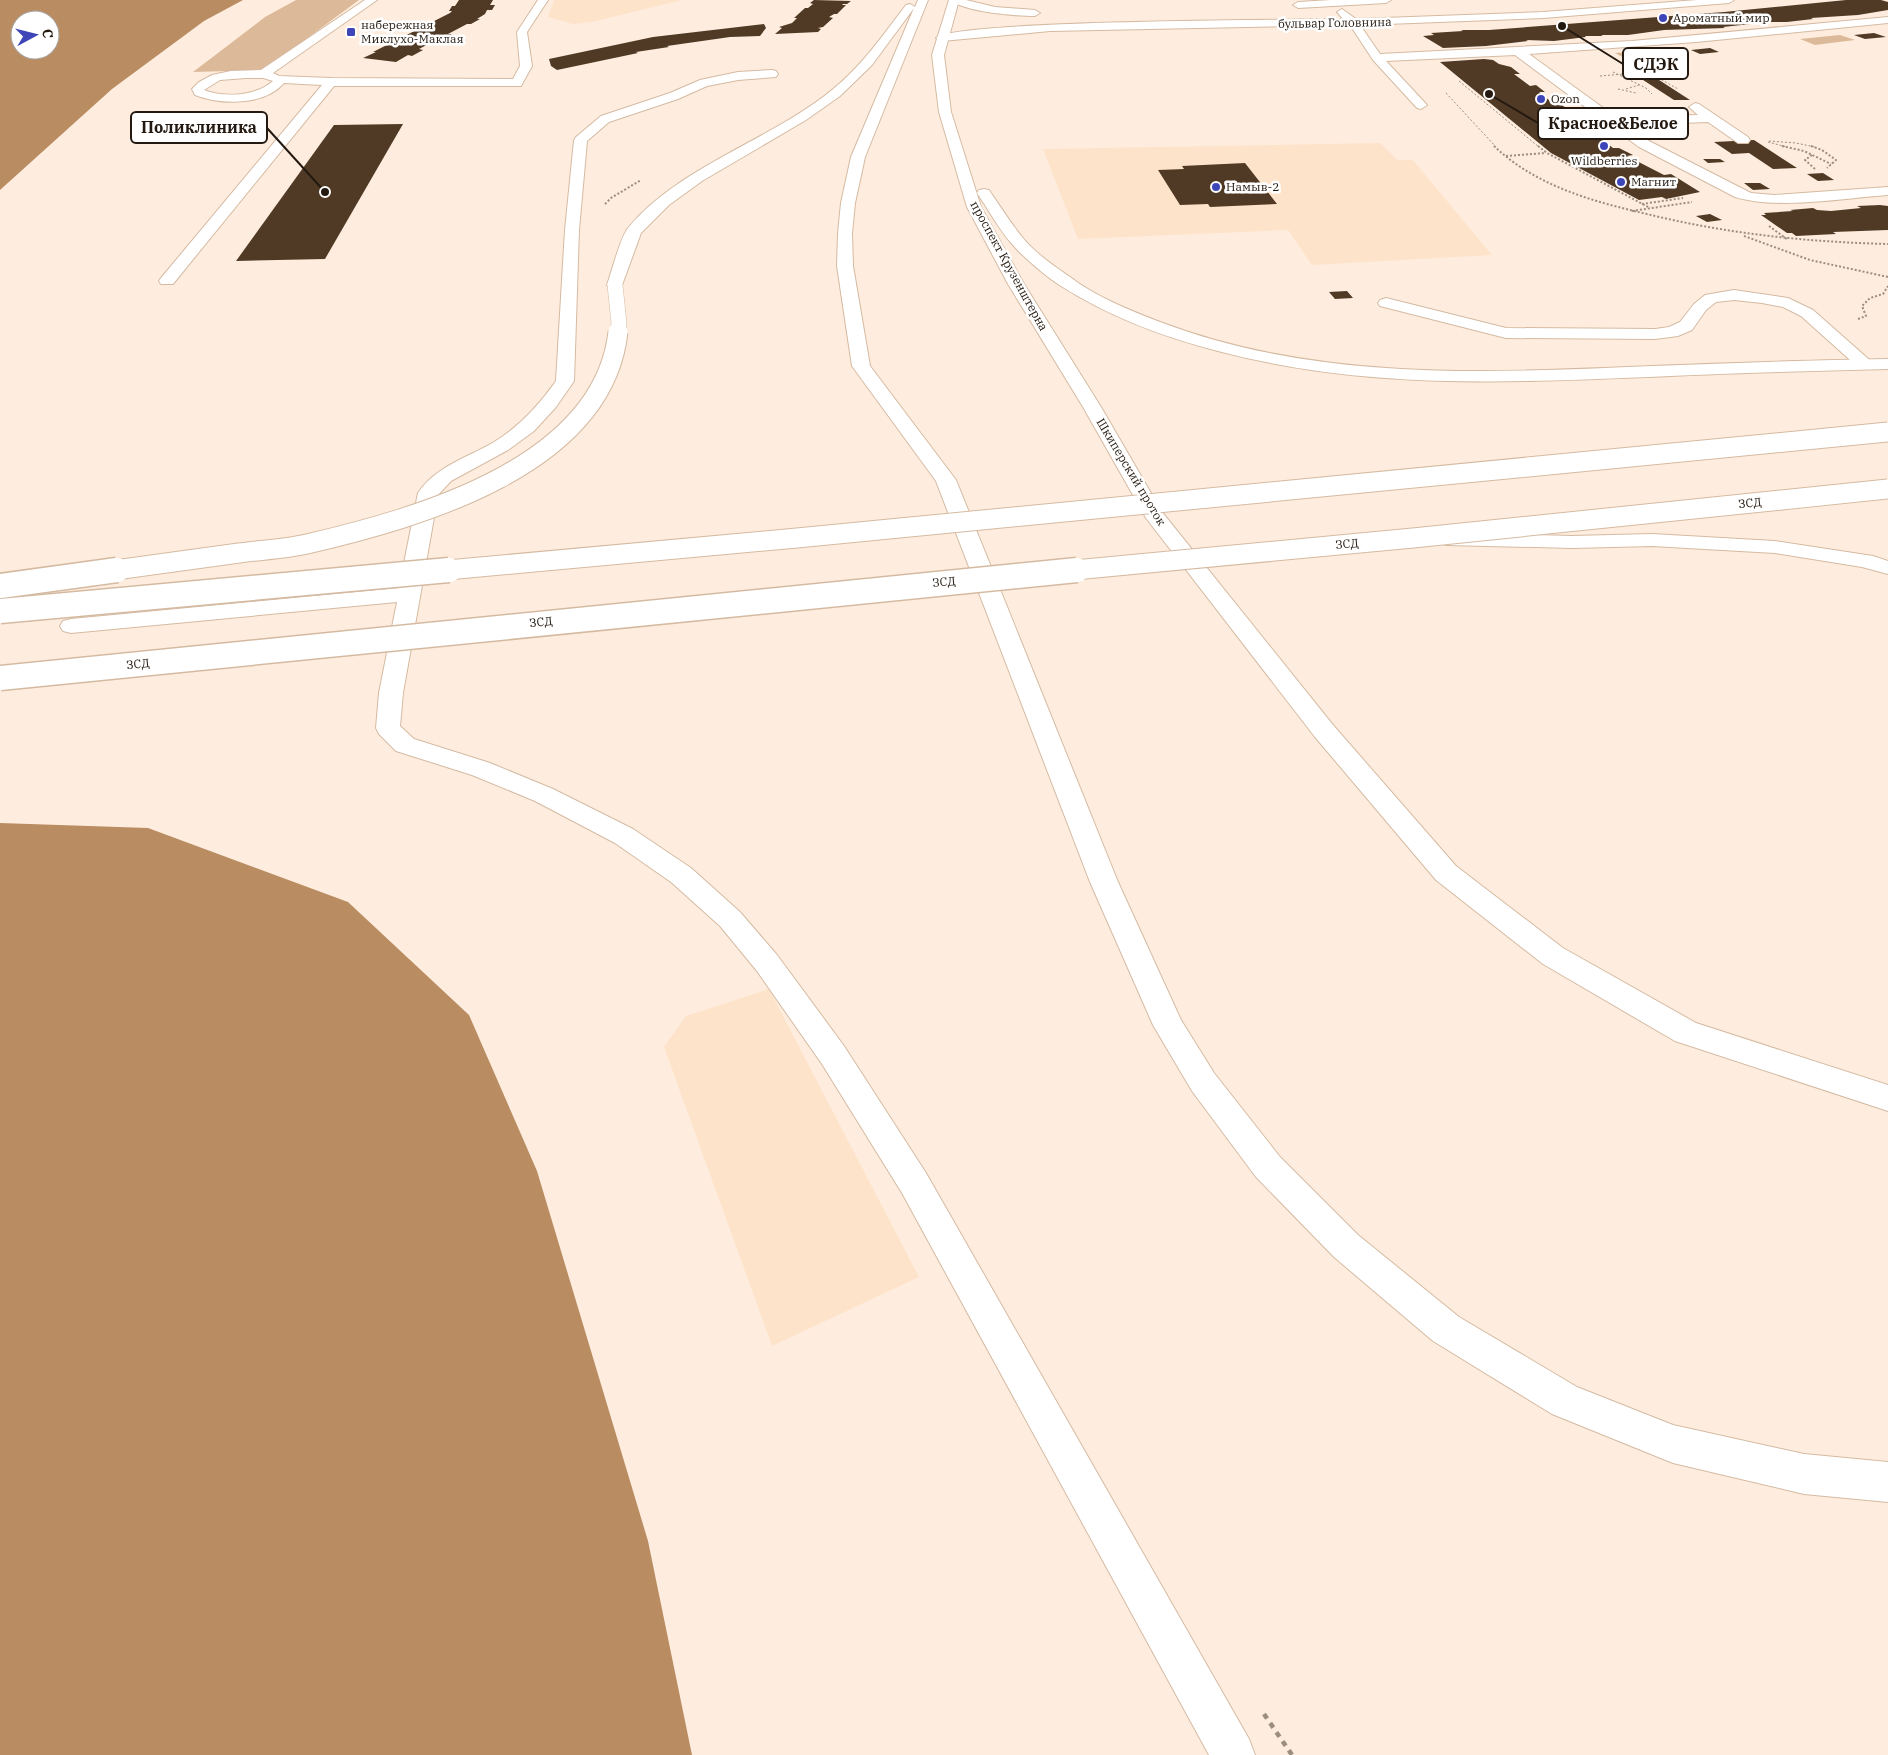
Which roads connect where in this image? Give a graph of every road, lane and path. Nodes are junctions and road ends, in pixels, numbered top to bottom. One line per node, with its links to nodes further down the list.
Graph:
1 (372, 0): 24 (main road)
2 (543, 0): 19 (main road)
3 (916, 0): 66 (main road, bridge)
4 (923, 0): 72 (main road)
5 (955, 0): 11 (main road); 15 (main road, проспект Крузенштерна)
6 (1386, 0): 9 (main road, бульвар Головнина)
7 (1729, 0): 13 (main road, бульвар Головнина)
8 (1316, 2): 9 (main road, бульвар Головнина); 10 (main road, бульвар Головнина); 14 (main road)
9 (1332, 2): 13 (main road)
10 (1291, 5)
11 (1047, 12)
12 (1888, 20): 16 (main road)
13 (1353, 22): 14 (main road, бульвар Головнина); 18 (main road)
14 (1336, 23): 15 (main road, бульвар Головнина)
15 (942, 38): 34 (main road, проспект Крузенштерна)
16 (1518, 52): 17 (main road); 36 (main road)
17 (1412, 57): 18 (main road); 40 (path)
18 (1377, 58): 33 (main road)
19 (526, 66): 20 (main road); 28 (main road)
20 (509, 67)
21 (1627, 67): 23 (path)
22 (1617, 68): 29 (path)
23 (1620, 68)
24 (264, 74): 27 (main road); 27 (main road)
25 (772, 74): 67 (main road)
26 (1456, 78): 39 (path)
27 (278, 79): 28 (main road)
28 (331, 82): 55 (main road)
29 (1639, 84): 30 (path); 31 (path)
30 (1638, 96)
31 (1655, 97)
32 (1684, 100): 35 (main road)
33 (1421, 105)
34 (945, 112): 59 (main road); 61 (main road, проспект Крузенштерна)
35 (1709, 118): 36 (main road); 37 (main road)
36 (1614, 122): 44 (main road)
37 (1743, 140)
38 (1766, 141): 41 (path)
39 (1547, 153): 40 (path); 46 (path)
40 (1506, 156): 49 (path)
41 (1837, 166)
42 (645, 177): 48 (path)
43 (1888, 191): 44 (main road)
44 (1740, 194): 47 (path)
45 (1682, 198): 46 (path)
46 (1641, 204): 47 (path)
47 (1650, 208): 49 (path)
48 (600, 210)
49 (1630, 211): 50 (path)
50 (1736, 233): 52 (path); 54 (path)
51 (1779, 233): 52 (path)
52 (1789, 240): 53 (path)
53 (1888, 244)
54 (1888, 277)
55 (167, 281)
56 (1888, 286): 58 (path)
57 (1386, 303): 58 (main road)
58 (1820, 323): 59 (main road)
59 (1865, 364): 60 (main road)
60 (1888, 364)
61 (1092, 407): 71 (main road, Шкиперский проток)
62 (1888, 432): 68 (main road, bridge)
63 (1888, 489): 64 (main road, ЗСД, bridge)
64 (1413, 538): 65 (main road); 70 (main road, ЗСД, bridge)
65 (1888, 568)
66 (0, 586)
67 (410, 594): 69 (main road); 73 (main road)
68 (0, 611)
69 (71, 626)
70 (0, 678)
71 (1888, 1098)
72 (1888, 1482)
73 (1233, 1755)

